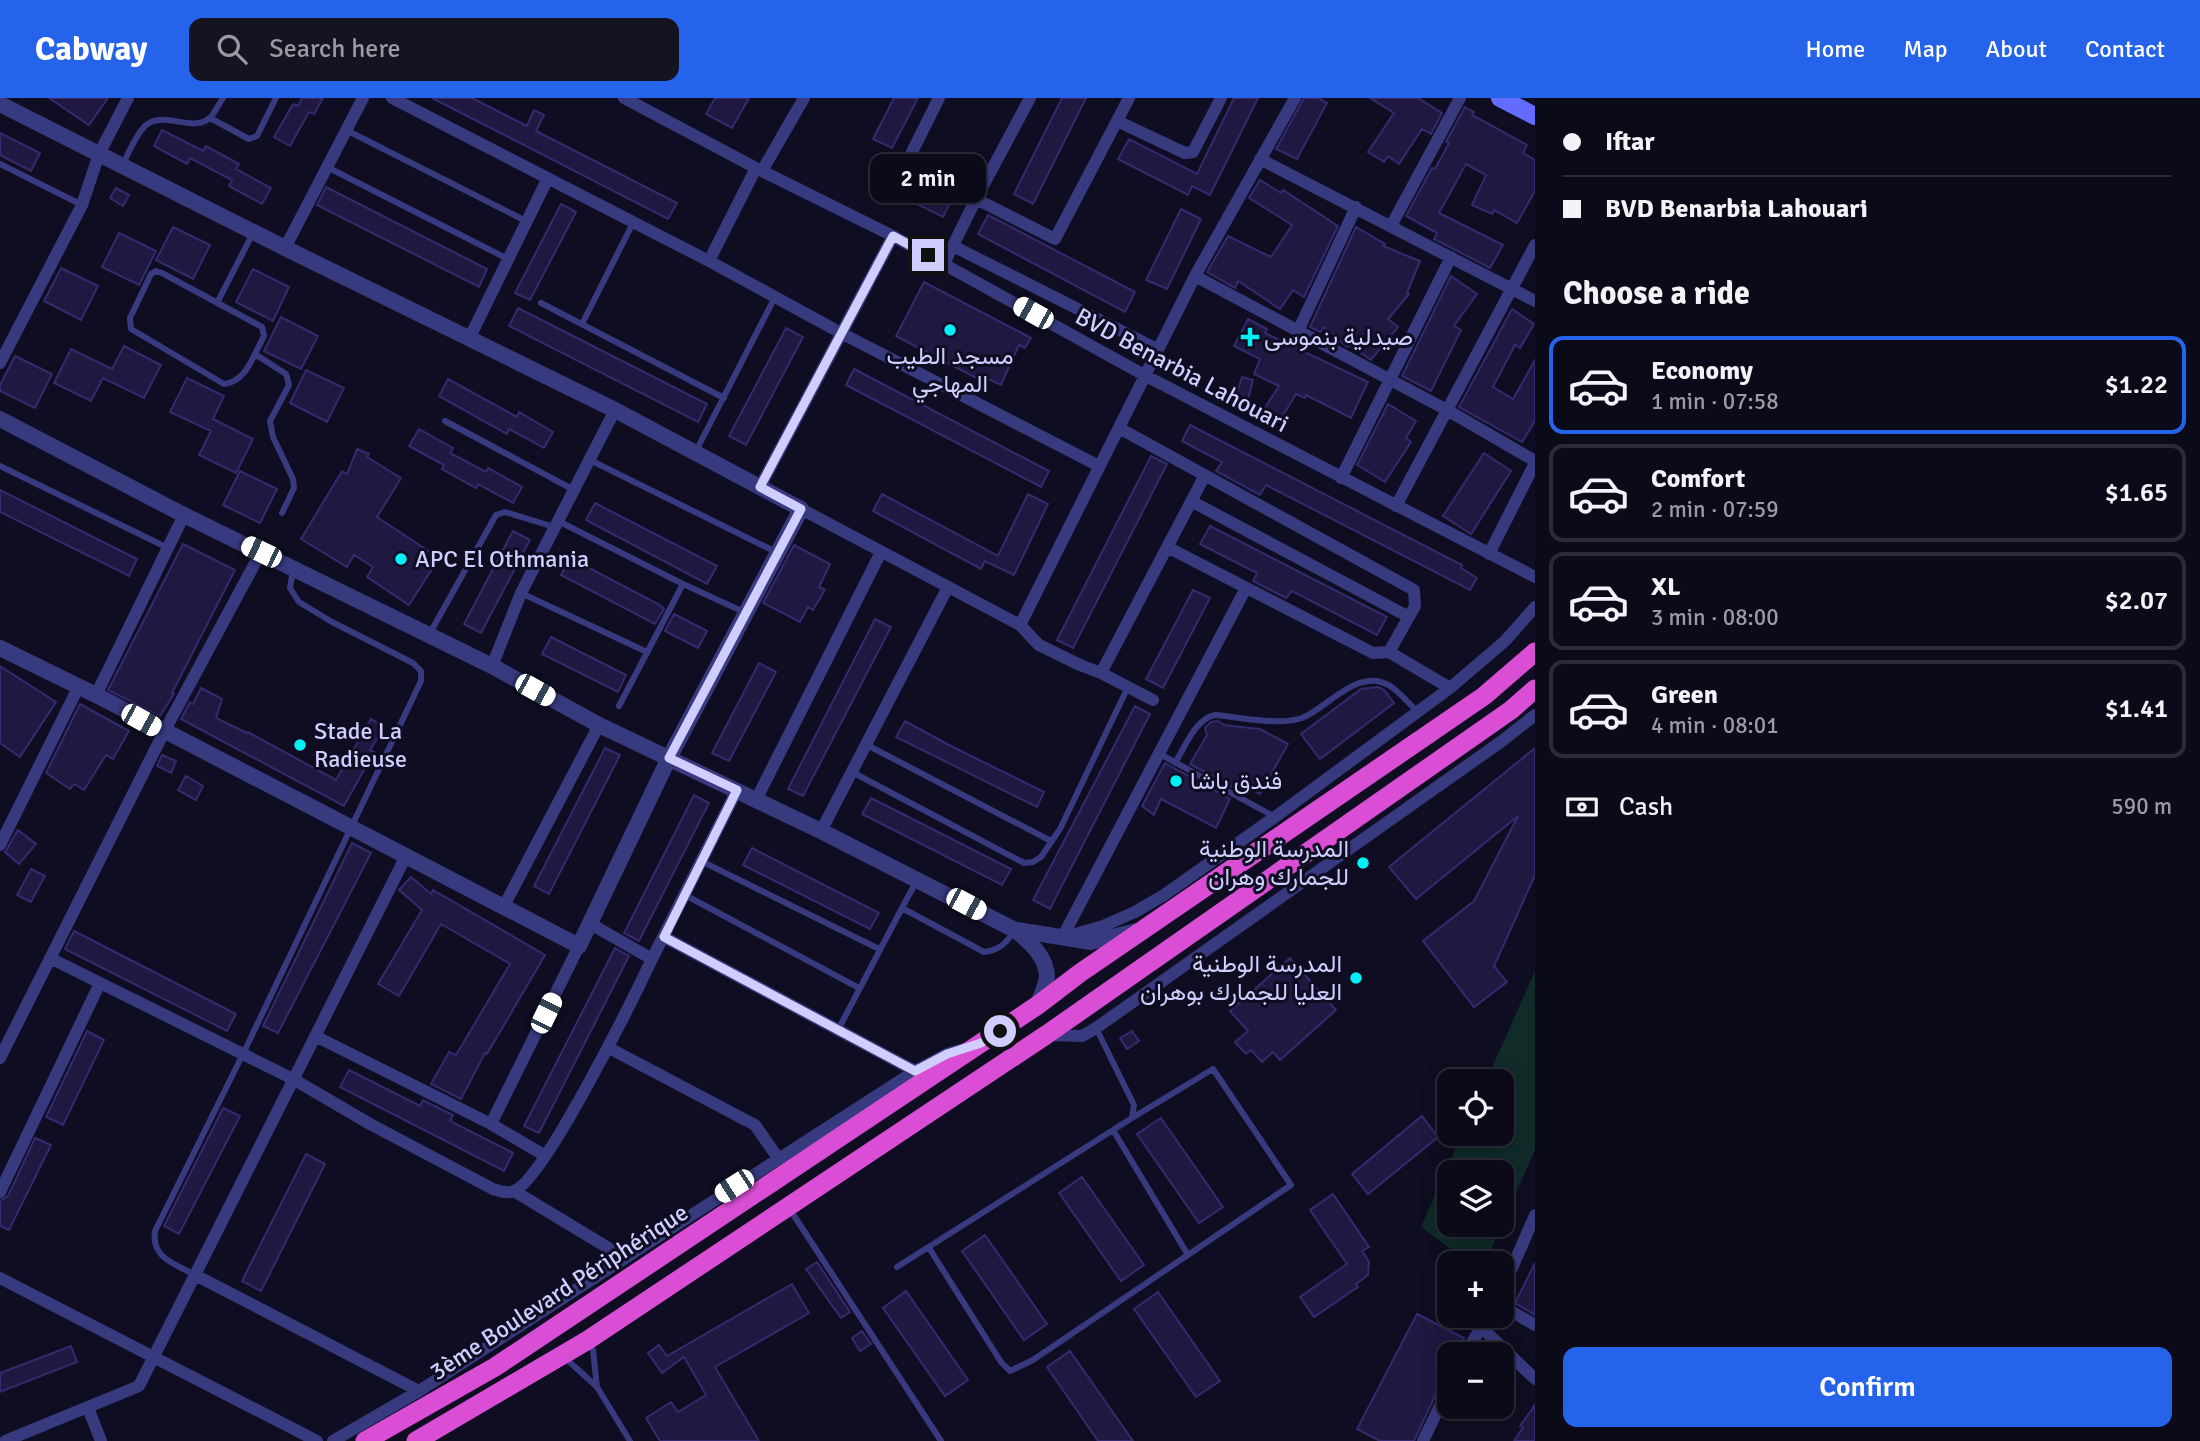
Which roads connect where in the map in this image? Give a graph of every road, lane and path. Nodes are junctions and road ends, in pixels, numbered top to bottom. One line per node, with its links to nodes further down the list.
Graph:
1 (128, 98): 20 (street)
2 (223, 98): 17 (lane)
3 (276, 98): 17 (lane)
4 (363, 98): 19 (street)
5 (392, 98): 26 (street)
6 (624, 98): 25 (street, BVD Benarbia Lahouari)
7 (804, 98): 25 (street)
8 (939, 98): 27 (street)
9 (1030, 98): 27 (street)
10 (1129, 98): 18 (street)
11 (1221, 98): 18 (street)
12 (1295, 98): 21 (street)
13 (1460, 98): 32 (street)
14 (1500, 98): 16 (main road)
15 (0, 104): 20 (street)
16 (1535, 116)
17 (210, 118): 23 (lane)
18 (1117, 121): 27 (street)
19 (346, 130): 24 (street); 30 (lane)
20 (99, 154): 23 (street); 28 (street)
21 (1260, 159): 29 (street); 42 (street)
22 (0, 164): 28 (lane)
23 (122, 166): 33 (street)
24 (327, 167): 37 (street); 39 (lane)
25 (759, 169): 34 (street, BVD Benarbia Lahouari); 40 (street)
26 (548, 178): 30 (street); 31 (street)
27 (976, 199): 36 (street)
28 (82, 205): 52 (street)
29 (1356, 207): 32 (street); 49 (street)
30 (526, 221): 39 (street)
31 (634, 222): 40 (street); 48 (lane)
32 (1391, 226): 38 (street)
33 (253, 232): 37 (street); 46 (lane)
34 (893, 236): 41 (street, BVD Benarbia Lahouari); 50 (street)
35 (1535, 245): 43 (street)
36 (953, 246): 41 (street); 53 (street)
37 (285, 248): 51 (street)
38 (1451, 257): 43 (street); 57 (street)
39 (508, 259): 51 (street)
40 (709, 261): 44 (street)
41 (944, 264): 56 (street, BVD Benarbia Lahouari)
42 (1195, 276): 49 (street); 53 (street)
43 (1512, 289): 45 (street); 60 (street)
44 (775, 297): 50 (street); 58 (lane)
45 (1535, 301)
46 (217, 303): 54 (lane); 54 (lane)
47 (541, 303): 48 (lane)
48 (582, 324): 58 (lane)
49 (1298, 331): 57 (street)
50 (841, 333): 68 (street); 71 (street)
51 (469, 339): 59 (street)
52 (4, 347): 55 (street)
53 (1157, 349): 56 (street)
54 (255, 354): 76 (lane)
55 (0, 363)
56 (1144, 375): 63 (street); 70 (street, BVD Benarbia Lahouari)
57 (1390, 380): 60 (street); 70 (street)
58 (724, 398): 64 (lane)
59 (615, 410): 64 (street); 65 (street)
60 (1447, 410): 66 (street); 74 (street)
61 (0, 419): 77 (street)
62 (445, 421): 72 (lane)
63 (1119, 428): 68 (street); 69 (street)
64 (696, 453): 71 (street)
65 (590, 460): 72 (street); 83 (lane)
66 (1535, 462): 84 (street)
67 (0, 466): 80 (lane)
68 (1099, 466): 94 (street)
69 (1204, 477): 73 (street); 93 (street)
70 (1341, 478): 74 (street, BVD Benarbia Lahouari)
71 (760, 487): 75 (street)
72 (574, 490): 78 (street)
73 (1191, 501): 79 (street); 93 (street)
74 (1396, 506): 84 (street, BVD Benarbia Lahouari)
75 (801, 509): 82 (street); 83 (street)
76 (282, 513)
77 (184, 515): 80 (street); 81 (street)
78 (556, 524): 87 (lane); 90 (street); 95 (lane)
79 (1167, 547): 89 (street); 101 (street)
80 (168, 548): 106 (street)
81 (261, 552): 85 (street); 112 (street)
82 (881, 552): 88 (street); 119 (street)
83 (778, 553): 92 (street)
84 (1489, 554): 86 (street, BVD Benarbia Lahouari)
85 (294, 568): 95 (street); 121 (lane)
86 (1535, 577)
87 (683, 584): 92 (lane); 97 (lane)
88 (948, 587): 94 (street); 113 (street)
89 (1246, 588): 98 (street); 114 (street)
90 (521, 593): 97 (lane); 100 (street)
91 (1535, 607): 104 (street)
92 (746, 613): 115 (street)
93 (1409, 617): 98 (street)
94 (1020, 625): 101 (street)
95 (429, 635): 100 (street)
96 (0, 648): 103 (street)
97 (647, 652): 108 (lane)
98 (1389, 652): 104 (street)
99 (1535, 652): 132 (highway, 3ème Boulevard Périphérique)
100 (492, 666): 111 (street)
101 (1101, 673): 102 (street)
102 (1128, 687): 107 (street); 123 (lane)
103 (78, 688): 106 (street); 124 (street)
104 (1450, 688): 109 (street)
105 (1535, 689): 145 (highway, 3ème Boulevard Périphérique)
106 (96, 695): 112 (street)
107 (1153, 700)
108 (619, 706)
109 (1418, 712): 116 (lane); 120 (street)
110 (1535, 715): 143 (street)
111 (599, 724): 115 (street); 129 (street)
112 (164, 732): 121 (street); 138 (street)
113 (867, 745): 117 (street); 123 (lane)
114 (1160, 754): 116 (lane); 135 (street)
115 (669, 758): 118 (street); 131 (street)
116 (1175, 762): 120 (lane)
117 (852, 772): 122 (street); 123 (lane)
118 (737, 790): 119 (street); 126 (street)
119 (757, 800): 122 (street)
120 (1275, 817): 135 (street)
121 (352, 828): 125 (street); 149 (lane)
122 (821, 831): 127 (street)
123 (1051, 841)
124 (0, 845)
125 (406, 856): 129 (street); 146 (street)
126 (701, 862): 128 (street); 137 (lane)
127 (918, 878): 130 (lane); 133 (street)
128 (685, 895): 134 (street); 141 (lane)
129 (504, 906): 136 (street)
130 (902, 908): 133 (lane); 137 (lane)
131 (589, 923): 136 (street); 139 (street)
132 (1146, 929): 135 (street); 142 (highway, 3ème Boulevard Périphérique)
133 (1015, 930): 135 (street); 142 (street)
134 (664, 937): 139 (street); 144 (street)
135 (1062, 938)
136 (579, 946): 154 (street)
137 (879, 949): 141 (lane)
138 (50, 958): 140 (street); 150 (street)
139 (652, 959): 148 (street)
140 (100, 983): 149 (street); 159 (street)
141 (859, 988): 144 (lane)
142 (1038, 1005): 147 (highway, 3ème Boulevard Périphérique)
143 (1096, 1028): 145 (street); 153 (lane)
144 (838, 1030): 151 (street)
145 (1046, 1035): 160 (highway, 3ème Boulevard Périphérique)
146 (315, 1036): 152 (street); 154 (street)
147 (981, 1043): 151 (street); 184 (highway, 3ème Boulevard Périphérique)
148 (609, 1048): 156 (street); 157 (street)
149 (243, 1054): 152 (street); 167 (lane)
150 (0, 1058)
151 (915, 1071): 157 (street)
152 (293, 1079): 158 (street); 167 (street)
153 (1132, 1118): 155 (lane); 163 (lane)
154 (491, 1124): 156 (street)
155 (1113, 1130): 162 (lane); 163 (lane)
156 (544, 1155): 158 (street)
157 (778, 1157): 164 (street)
158 (514, 1191): 164 (street)
159 (0, 1192)
160 (788, 1206): 172 (highway, 3ème Boulevard Périphérique); 187 (lane)
161 (1535, 1215): 165 (street)
162 (929, 1248): 163 (lane); 166 (lane)
163 (1188, 1255)
164 (625, 1258): 177 (street)
165 (1514, 1263)
166 (897, 1268)
167 (194, 1275): 174 (street); 177 (street)
168 (0, 1278): 174 (street)
169 (1514, 1313): 170 (street)
170 (1535, 1325)
171 (1490, 1328): 175 (street)
172 (588, 1340): 173 (highway, 3ème Boulevard Périphérique); 176 (lane)
173 (562, 1355): 176 (lane); 185 (highway, 3ème Boulevard Périphérique)
174 (153, 1357): 178 (street); 182 (street)
175 (1535, 1378)
176 (597, 1387): 186 (lane)
177 (419, 1391): 183 (street)
178 (88, 1408): 180 (street); 181 (street)
179 (1437, 1412): 188 (street)
180 (5, 1441)
181 (101, 1441)
182 (317, 1441)
183 (333, 1441)
184 (365, 1441)
185 (416, 1441)
186 (630, 1441)
187 (941, 1441)
188 (1423, 1441)

